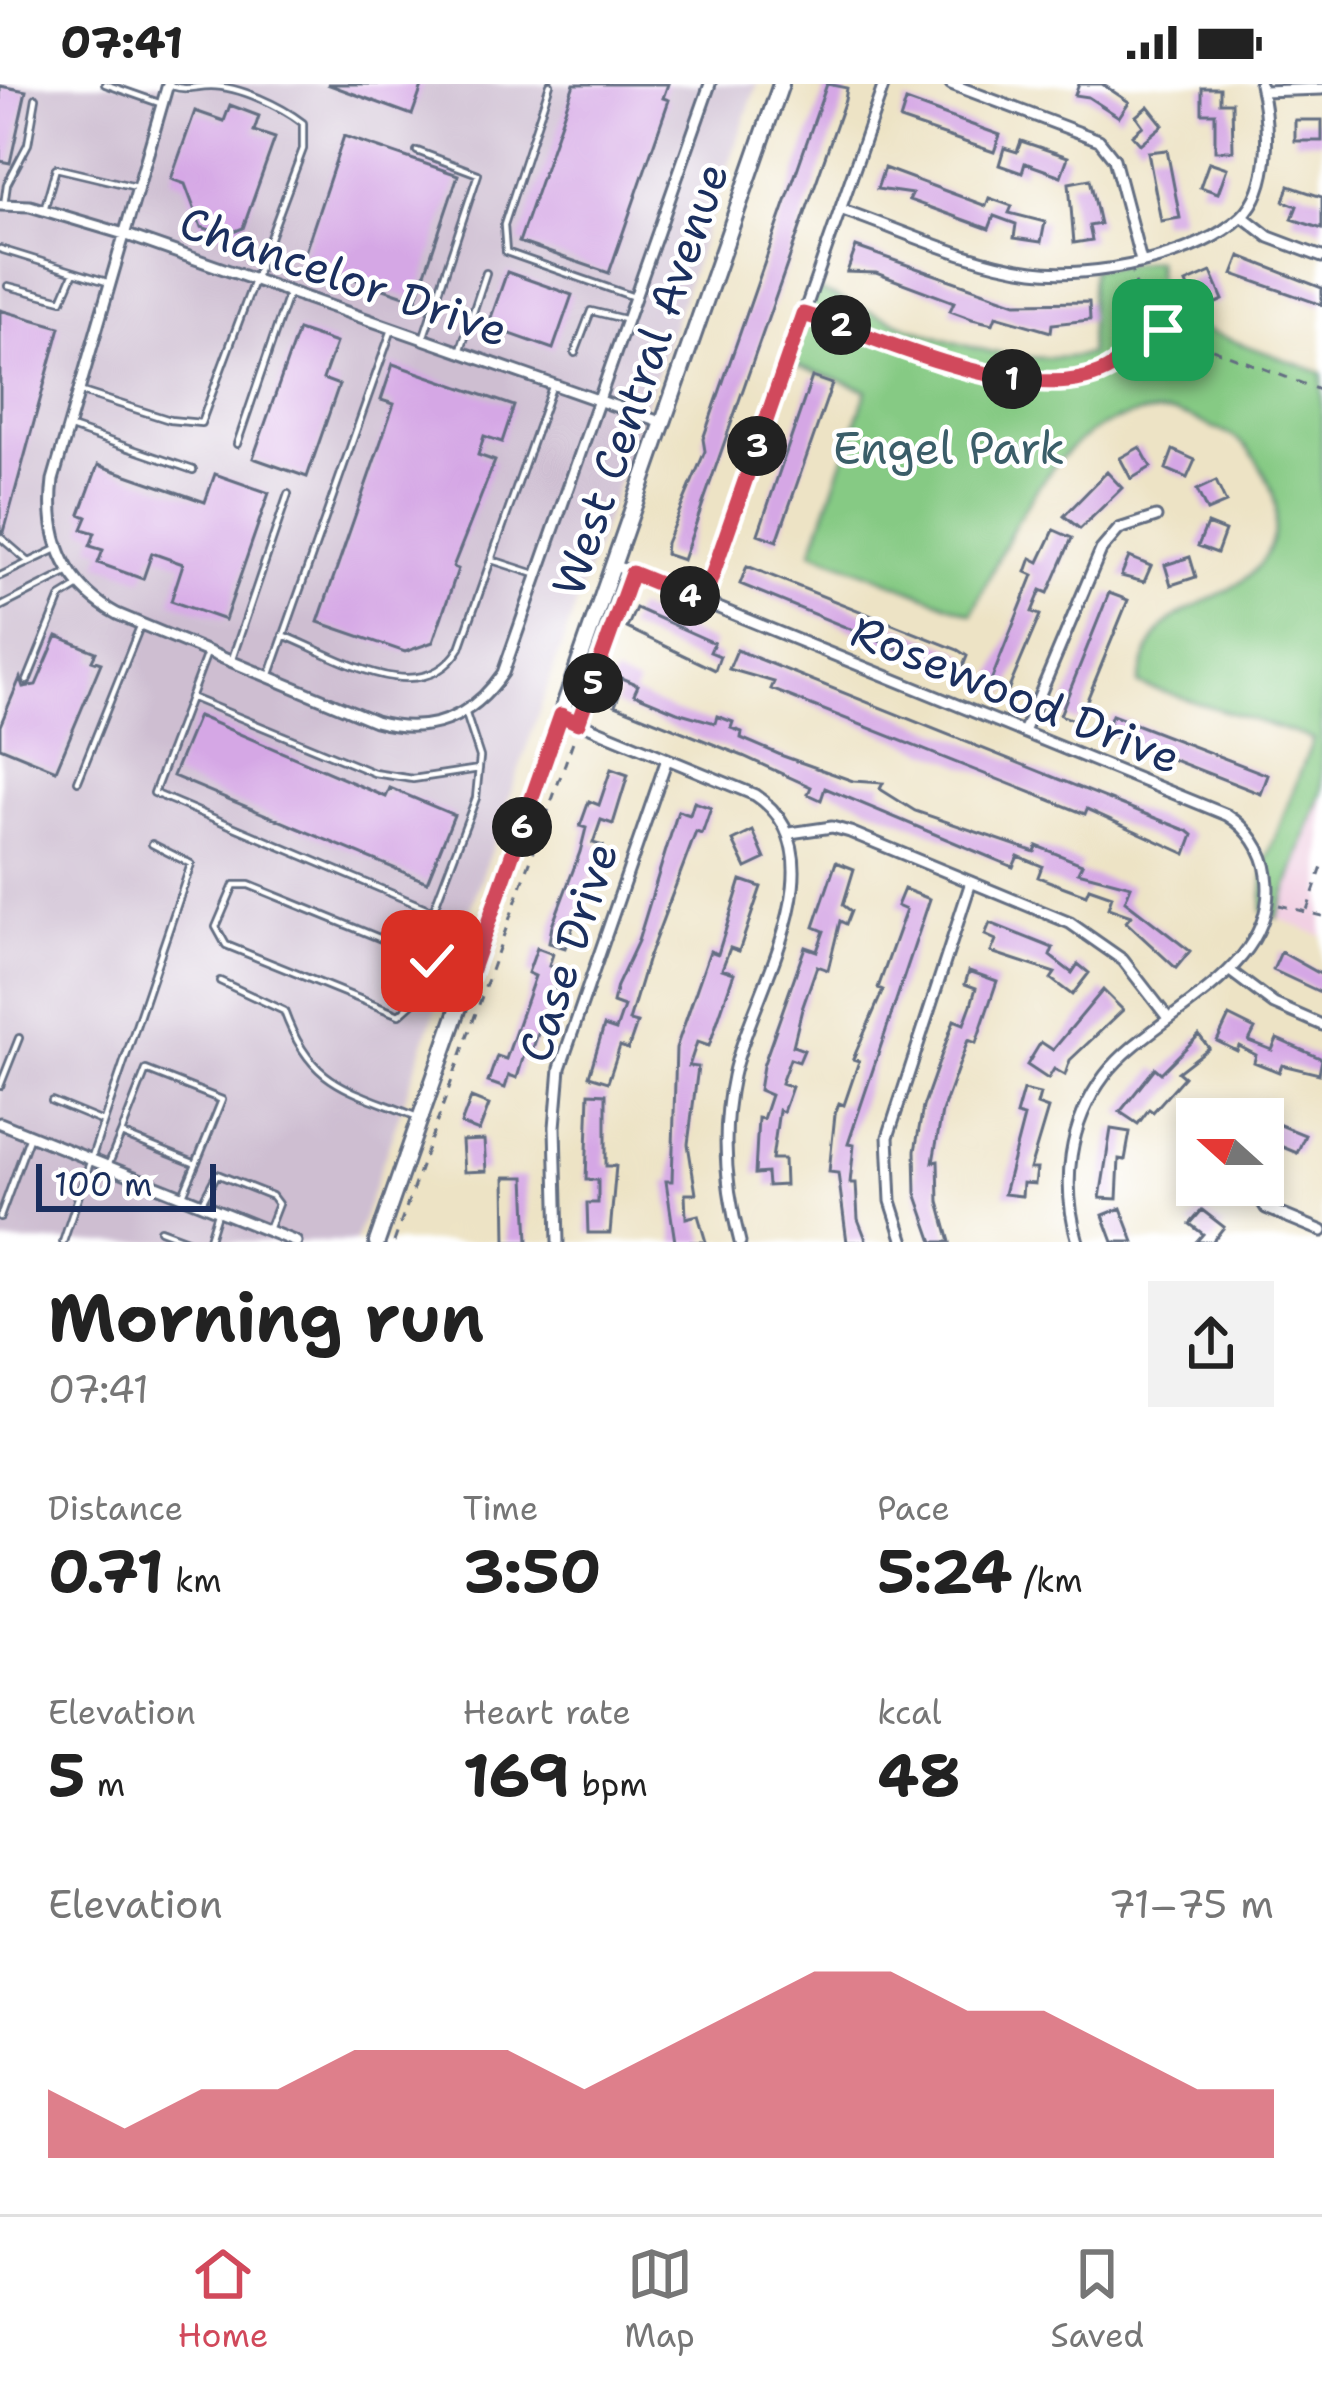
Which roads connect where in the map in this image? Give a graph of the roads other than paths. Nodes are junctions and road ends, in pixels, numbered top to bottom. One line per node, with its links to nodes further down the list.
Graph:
1 (105, 84): 11 (lane)
2 (168, 84): 11 (street); 24 (lane)
3 (550, 84): 28 (lane)
4 (710, 84): 28 (street)
5 (781, 84): 37 (street, West Central Avenue)
6 (884, 84): 15 (street)
7 (951, 84): 21 (street)
8 (1261, 87): 9 (street); 17 (street)
9 (1322, 89)
10 (37, 98): 14 (lane)
11 (162, 104): 13 (street)
12 (417, 151): 31 (lane)
13 (138, 187): 16 (lane); 18 (street)
14 (2, 205): 16 (street, Chancelor Drive)
15 (840, 209): 21 (street); 52 (street)
16 (44, 210): 18 (street, Chancelor Drive)
17 (1242, 216): 20 (street); 21 (street)
18 (124, 234): 24 (street, Chancelor Drive); 25 (street)
19 (0, 250): 22 (lane)
20 (1322, 257)
21 (1135, 262)
22 (74, 272): 25 (lane); 26 (lane)
23 (486, 273): 32 (lane)
24 (252, 279): 27 (street, Chancelor Drive); 35 (lane)
25 (110, 283): 35 (street)
26 (8, 286)
27 (289, 292): 30 (street, Chancelor Drive); 39 (lane)
28 (635, 298): 29 (street)
29 (628, 320): 33 (lane); 36 (street)
30 (392, 328): 31 (street, Chancelor Drive); 55 (lane)
31 (423, 339): 32 (street, Chancelor Drive)
32 (460, 352): 34 (street, Chancelor Drive)
33 (574, 353)
34 (554, 385): 36 (street, Chancelor Drive); 45 (lane)
35 (79, 391): 38 (street)
36 (599, 400): 37 (street, Chancelor Drive); 49 (street)
37 (663, 423): 47 (street, West Central Avenue)
38 (68, 427): 40 (lane); 44 (street)
39 (237, 444)
40 (193, 470)
41 (288, 494): 57 (lane)
42 (1156, 517): 63 (street)
43 (0, 536): 46 (lane)
44 (57, 549): 46 (lane); 48 (street)
45 (492, 560): 49 (lane); 55 (lane)
46 (29, 562): 50 (lane)
47 (613, 565): 52 (street, Rosewood Drive); 62 (street, West Central Avenue)
48 (67, 568): 51 (street); 53 (lane)
49 (538, 575): 61 (street)
50 (0, 576)
51 (80, 586): 54 (street); 59 (lane)
52 (703, 602): 63 (street, Rosewood Drive)
53 (0, 607)
54 (141, 624): 56 (street); 66 (lane)
55 (283, 634): 58 (lane)
56 (208, 652): 57 (street); 60 (lane)
57 (231, 662): 58 (street)
58 (269, 677): 61 (street)
59 (27, 681)
60 (190, 697): 65 (lane); 65 (lane)
61 (466, 714): 65 (lane)
62 (561, 715): 64 (street); 72 (street, West Central Avenue)
63 (1024, 732): 71 (street, Rosewood Drive)
64 (668, 758): 67 (street); 100 (street, Case Drive)
65 (479, 769)
66 (78, 781)
67 (790, 833): 69 (street); 101 (street)
68 (152, 844): 80 (lane)
69 (971, 882): 74 (street); 102 (street)
70 (432, 961): 70 (lane); 72 (lane)
71 (1230, 971): 74 (street); 75 (street)
72 (470, 975): 79 (street, West Central Avenue)
73 (220, 981): 79 (lane)
74 (1168, 1018): 103 (street)
75 (1322, 1024)
76 (19, 1038): 77 (lane)
77 (0, 1086)
78 (52, 1101): 80 (lane)
79 (420, 1118): 99 (street, West Central Avenue)
80 (103, 1122): 84 (lane)
81 (0, 1123): 82 (street)
82 (30, 1135): 84 (street); 91 (lane)
83 (121, 1135): 85 (lane); 85 (lane); 86 (lane)
84 (90, 1159): 86 (street); 95 (lane)
85 (196, 1164): 87 (lane)
86 (108, 1167): 87 (street)
87 (182, 1197): 88 (street)
88 (201, 1204): 90 (street); 93 (lane)
89 (1265, 1206): 94 (street)
90 (218, 1210): 93 (street); 97 (lane)
91 (0, 1217)
92 (160, 1230): 96 (lane)
93 (268, 1231): 98 (street)
94 (1322, 1231)
95 (63, 1242)
96 (192, 1242)
97 (208, 1242)
98 (296, 1242)
99 (377, 1242)
100 (558, 1242)
101 (740, 1242)
102 (904, 1242)
103 (1078, 1242)

